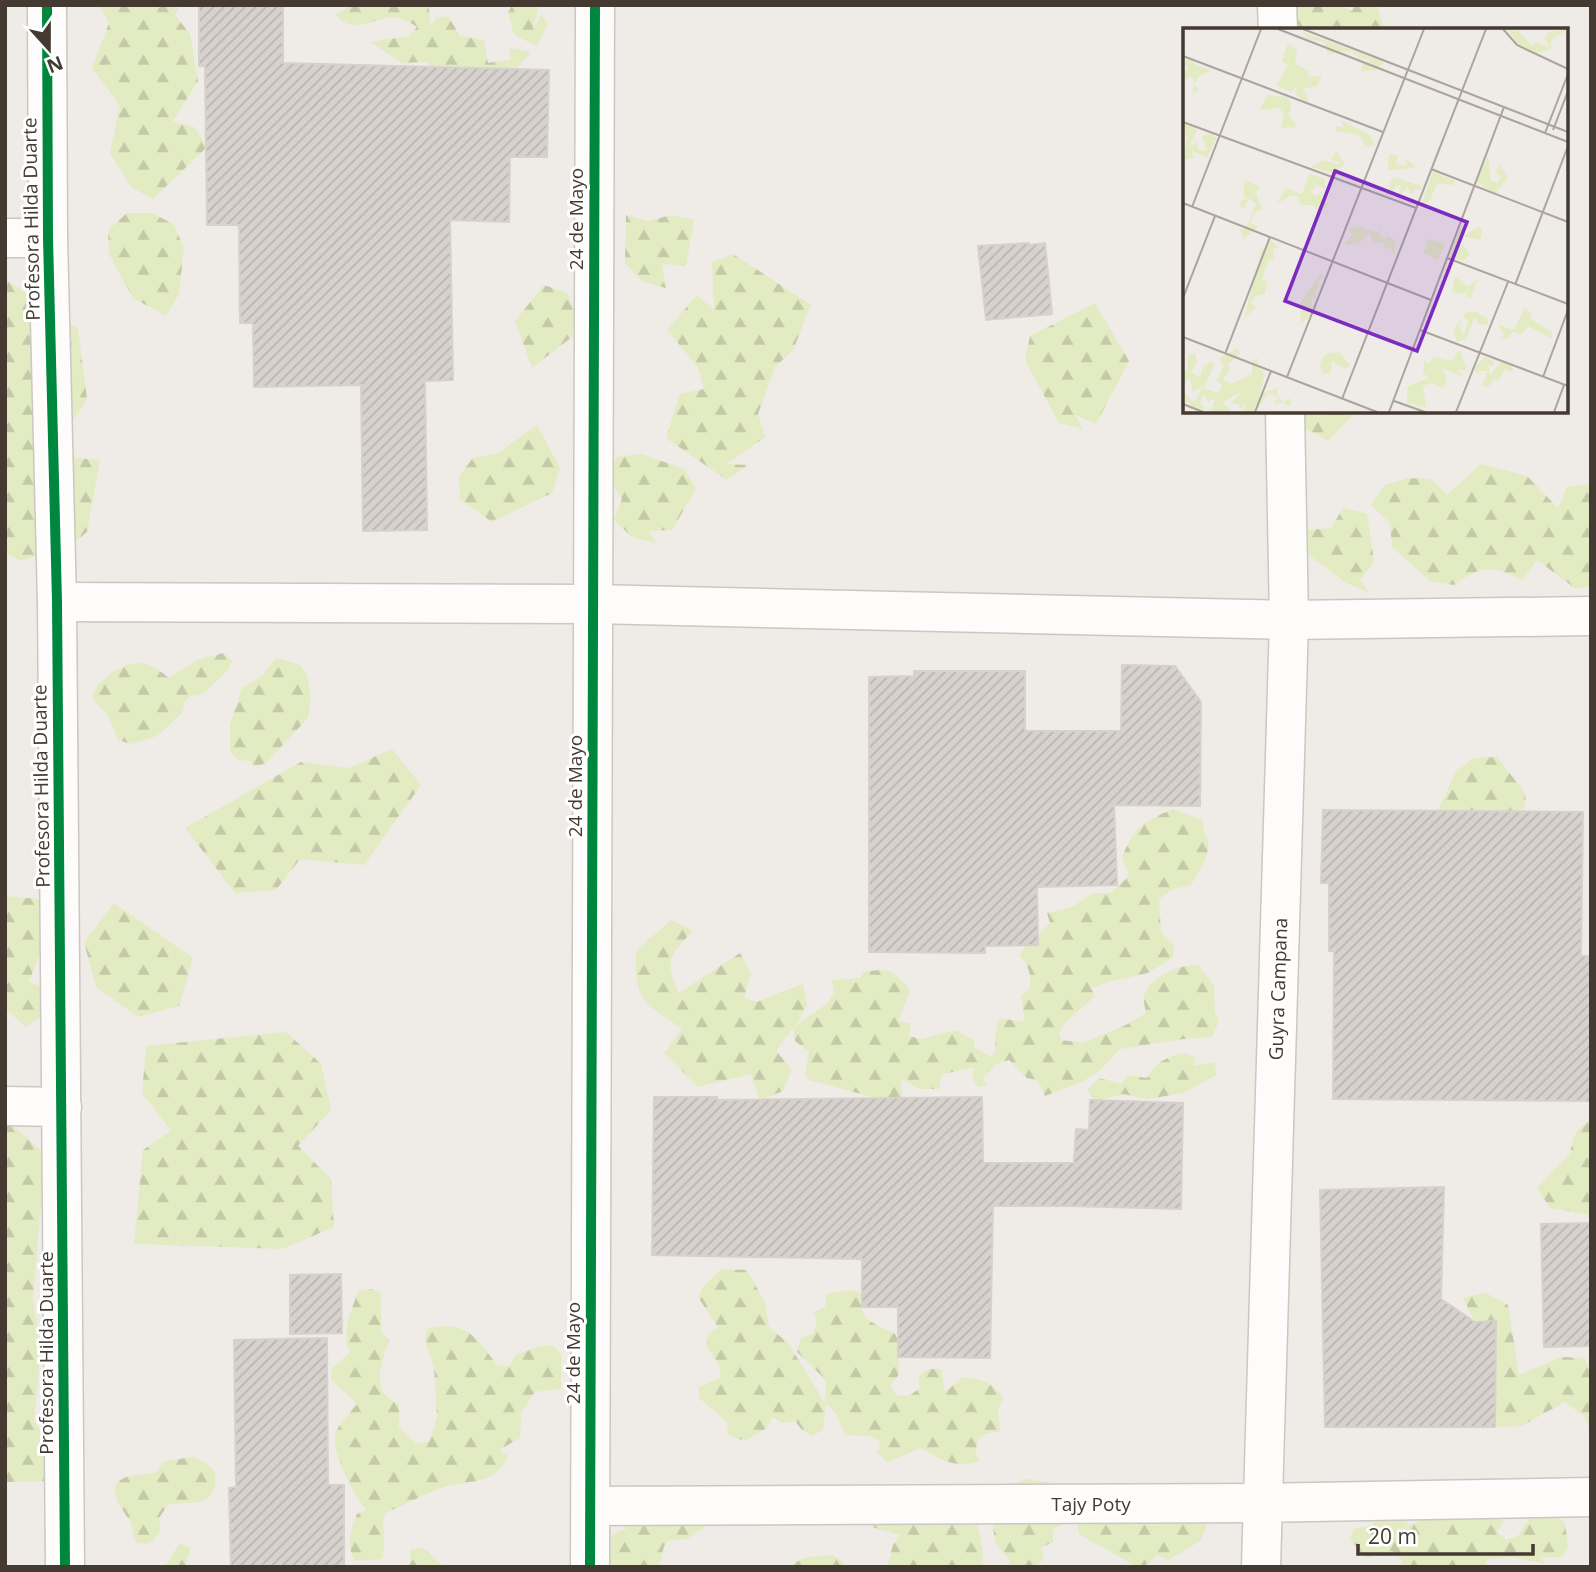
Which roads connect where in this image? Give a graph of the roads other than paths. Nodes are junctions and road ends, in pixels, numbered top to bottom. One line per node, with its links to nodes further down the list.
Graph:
1 (47, 5): 6 (street, Profesora Hilda Duarte)
2 (595, 5): 9 (street, 24 de Mayo)
3 (1277, 5): 4 (street)
4 (1278, 28)
5 (5, 238): 6 (street)
6 (48, 238): 8 (street, Profesora Hilda Duarte)
7 (1285, 413): 11 (street, Guyra Campana)
8 (57, 602): 9 (street); 13 (street, Profesora Hilda Duarte)
9 (593, 604): 11 (street); 16 (street, 24 de Mayo)
10 (1591, 616): 11 (street)
11 (1289, 620): 15 (street, Guyra Campana)
12 (5, 1106): 13 (street)
13 (62, 1107): 17 (street, Profesora Hilda Duarte)
14 (1591, 1497): 15 (street, Tajy Poty)
15 (1263, 1503): 16 (street, Tajy Poty); 19 (street, Guyra Campana)
16 (591, 1506): 18 (street, 24 de Mayo)
17 (65, 1567)
18 (590, 1567)
19 (1261, 1567)

